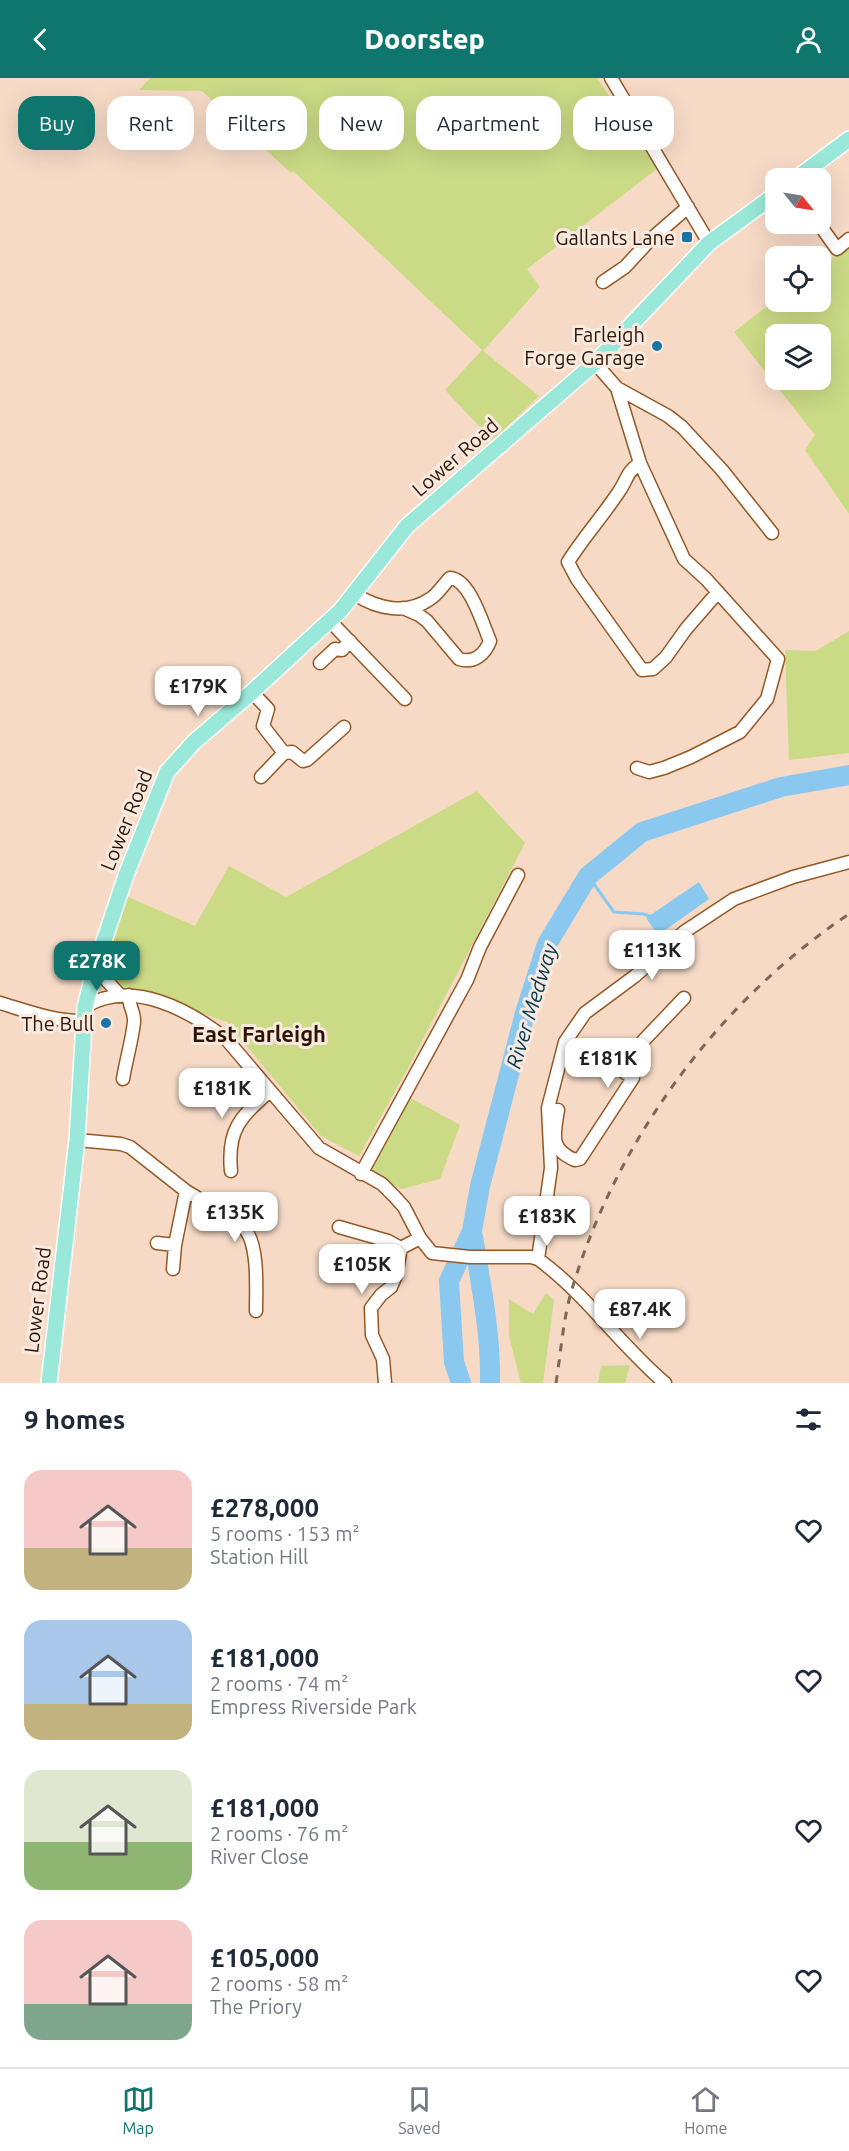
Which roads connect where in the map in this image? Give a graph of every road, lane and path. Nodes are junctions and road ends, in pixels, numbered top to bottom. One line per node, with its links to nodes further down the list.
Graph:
1 (611, 78): 5 (street)
2 (849, 139): 3 (main road)
3 (810, 168)
4 (765, 202): 8 (main road, Lower Road)
5 (688, 207): 8 (street); 9 (street)
6 (826, 234): 7 (street)
7 (849, 240)
8 (709, 243): 10 (main road, Lower Road)
9 (603, 282)
10 (595, 363): 11 (street); 15 (main road, Lower Road)
11 (617, 388): 12 (street); 13 (street)
12 (639, 463): 14 (street); 14 (street)
13 (772, 533)
14 (718, 592): 24 (street)
15 (355, 594): 16 (street); 17 (main road, Lower Road)
16 (403, 608): 16 (street)
17 (330, 621): 18 (street); 20 (main road, Lower Road)
18 (350, 642): 19 (street); 21 (street)
19 (320, 663)
20 (252, 692): 23 (street); 28 (main road, Lower Road)
21 (405, 699)
22 (344, 727): 23 (street)
23 (284, 753): 25 (street)
24 (637, 768)
25 (261, 777)
26 (849, 862): 35 (street)
27 (518, 875): 38 (street)
28 (95, 968): 29 (street); 32 (main road, Lower Road)
29 (124, 995): 32 (street); 33 (street); 34 (street)
30 (684, 998): 35 (street)
31 (0, 1003): 32 (street)
32 (85, 1014): 36 (main road, Lower Road)
33 (123, 1078)
34 (270, 1091): 37 (street); 38 (street)
35 (548, 1108): 45 (street)
36 (77, 1140): 39 (street); 48 (main road, Lower Road)
37 (231, 1171)
38 (361, 1174): 42 (street)
39 (186, 1191): 43 (street); 47 (street)
40 (339, 1227): 44 (street)
41 (157, 1243): 43 (street)
42 (424, 1243): 44 (street); 45 (street)
43 (175, 1245): 46 (street)
44 (401, 1248): 49 (street)
45 (537, 1259): 50 (street)
46 (173, 1269)
47 (256, 1311)
48 (49, 1383)
49 (385, 1383)
50 (665, 1383)

